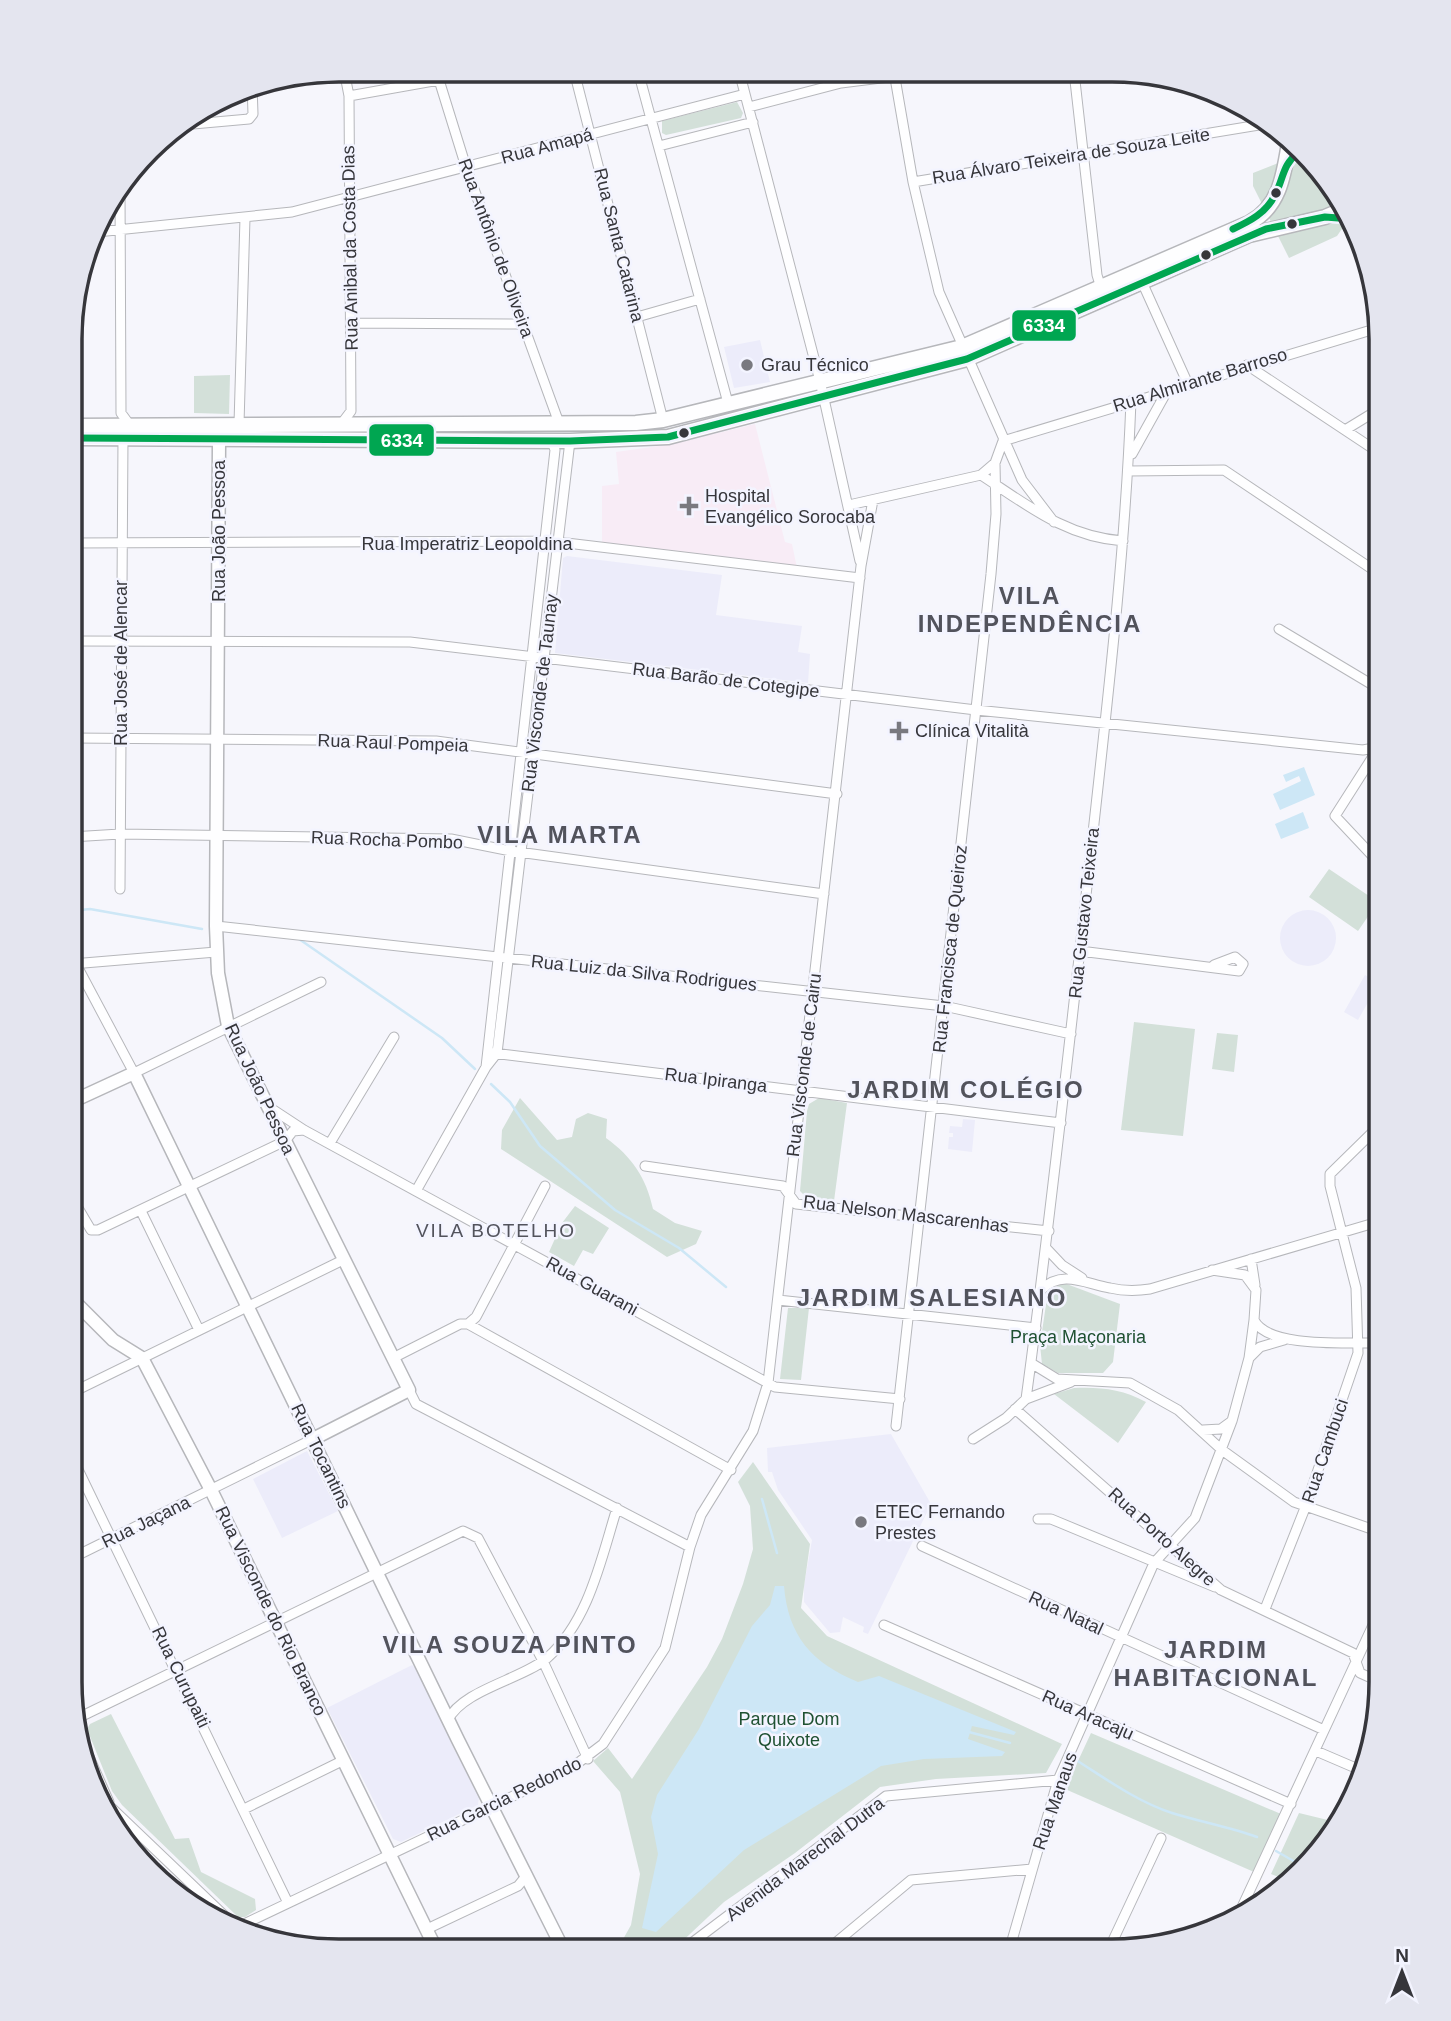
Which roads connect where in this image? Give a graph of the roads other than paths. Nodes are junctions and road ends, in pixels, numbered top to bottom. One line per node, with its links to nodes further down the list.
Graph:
1 (346, 82): 12 (street, Rua Anibal da Costa Dias)
2 (409, 82): 12 (street)
3 (441, 82): 23 (street, Rua Antônio de Oliveira)
4 (577, 82): 19 (street, Rua Santa Catarina)
5 (641, 82): 15 (street)
6 (742, 82): 11 (street, Rua Visconde de Cairu)
7 (847, 82): 10 (street)
8 (896, 82): 24 (street)
9 (1075, 82): 21 (street)
10 (841, 83): 14 (street)
11 (745, 94): 14 (street, Rua Visconde de Cairu); 15 (street, Rua Amapá)
12 (349, 96): 26 (street, Rua Anibal da Costa Dias)
13 (252, 98): 17 (street)
14 (749, 107): 16 (street, Rua Visconde de Cairu)
15 (651, 118): 19 (street, Rua Amapá); 20 (street)
16 (753, 122): 20 (street); 45 (street, Rua Visconde de Cairu)
17 (202, 123)
18 (1254, 126): 21 (street, Rua Álvaro Teixeira de Souza Leite)
19 (590, 135): 23 (street, Rua Amapá); 39 (street, Rua Santa Catarina)
20 (659, 146): 38 (street)
21 (1084, 153): 24 (street, Rua Álvaro Teixeira de Souza Leite); 36 (street)
22 (1292, 158): 25 (main road)
23 (466, 167): 26 (street, Rua Amapá); 41 (street, Rua Antônio de Oliveira)
24 (914, 182): 43 (street)
25 (1278, 192): 32 (main road); 36 (main road)
26 (350, 200): 30 (street, Rua Amapá); 40 (street, Rua Anibal da Costa Dias)
27 (120, 206): 33 (street, Rua José de Alencar)
28 (1335, 213): 29 (main road)
29 (1325, 217): 31 (main road); 32 (main road)
30 (245, 218): 33 (street, Rua Amapá); 57 (street)
31 (1338, 218)
32 (1298, 221): 35 (main road)
33 (121, 230): 34 (street, Rua Amapá); 61 (street, Rua José de Alencar)
34 (107, 231)
35 (1142, 282): 37 (main road); 46 (street)
36 (1098, 285): 37 (street); 43 (main road)
37 (1116, 293): 43 (main road)
38 (700, 299): 39 (street); 51 (street)
39 (637, 317): 53 (street, Rua Santa Catarina)
40 (352, 323): 41 (street); 55 (street, Rua Anibal da Costa Dias)
41 (522, 324): 58 (street, Rua Antônio de Oliveira)
42 (1368, 331): 44 (street, Rua Almirante Barroso)
43 (964, 353): 45 (main road); 48 (main road); 67 (street)
44 (1247, 365): 46 (street, Rua Almirante Barroso); 60 (street)
45 (820, 381): 48 (street, Rua Visconde de Cairu); 51 (main road)
46 (1188, 384): 47 (street, Rua Almirante Barroso)
47 (1167, 391): 49 (street, Rua Almirante Barroso); 54 (street, Rua Gustavo Teixeira)
48 (824, 398): 66 (main road); 78 (street, Rua Visconde de Cairu)
49 (1144, 398): 50 (street, Rua Almirante Barroso); 54 (street)
50 (1131, 401): 62 (street, Rua Almirante Barroso); 72 (street, Rua Gustavo Teixeira)
51 (728, 403): 53 (main road)
52 (1369, 415): 60 (street)
53 (663, 421): 58 (main road)
54 (1147, 422): 72 (street, Rua Gustavo Teixeira)
55 (342, 423): 57 (main road); 58 (main road)
56 (206, 424): 57 (main road); 61 (main road); 64 (main road)
57 (239, 424)
58 (559, 424)
59 (82, 427): 61 (main road)
60 (1345, 430): 68 (street)
61 (126, 431): 63 (main road); 64 (main road); 86 (street, Rua José de Alencar)
62 (1021, 435): 67 (street, Rua Almirante Barroso); 69 (street)
63 (82, 437)
64 (219, 437): 65 (main road); 85 (main road, Rua João Pessoa)
65 (552, 441): 66 (main road); 81 (street, Rua Visconde de Taunay)
66 (570, 441): 83 (street, Rua Visconde de Taunay)
67 (1003, 441): 69 (street); 70 (street)
68 (1369, 446)
69 (1009, 452): 71 (street)
70 (995, 463): 71 (street); 73 (street); 75 (street)
71 (1016, 467): 74 (street)
72 (1128, 467): 82 (street, Rua Gustavo Teixeira); 88 (street)
73 (981, 475): 75 (street); 77 (street)
74 (1022, 480): 76 (street); 80 (street)
75 (994, 484): 76 (street); 79 (street, Rua Francisca de Queiroz)
76 (1008, 495): 79 (street, Rua Francisca de Queiroz); 80 (street)
77 (873, 500): 78 (street); 87 (street, Rua Visconde de Cairu)
78 (849, 505): 87 (street, Rua Visconde de Cairu)
79 (996, 514): 98 (street, Rua Francisca de Queiroz)
80 (1054, 522): 82 (street)
81 (546, 541): 83 (street, Rua Imperatriz Leopoldina); 85 (street, Rua Imperatriz Leopoldina); 94 (street, Rua Visconde de Taunay)
82 (1123, 541): 99 (street, Rua Gustavo Teixeira)
83 (558, 542): 89 (street, Rua Imperatriz Leopoldina); 95 (street, Rua Visconde de Taunay)
84 (82, 543): 86 (street, Rua Imperatriz Leopoldina)
85 (219, 543): 86 (street, Rua Imperatriz Leopoldina); 93 (main road, Rua João Pessoa)
86 (121, 544): 92 (street, Rua José de Alencar)
87 (861, 566): 89 (street, Rua Visconde de Cairu)
88 (1369, 567)
89 (860, 578): 97 (street, Rua Visconde de Cairu)
90 (1279, 629): 96 (street)
91 (82, 641): 92 (street, Rua Barão de Cotegipe)
92 (121, 642): 93 (street, Rua Barão de Cotegipe); 101 (street, Rua José de Alencar)
93 (218, 642): 94 (street, Rua Barão de Cotegipe); 102 (main road, Rua João Pessoa)
94 (532, 658): 95 (street, Rua Barão de Cotegipe); 104 (street, Rua Visconde de Taunay)
95 (544, 659): 97 (street, Rua Barão de Cotegipe); 105 (street, Rua Visconde de Taunay)
96 (1369, 683)
97 (847, 695): 98 (street, Rua Barão de Cotegipe); 107 (street, Rua Visconde de Cairu)
98 (976, 710): 99 (street, Rua Barão de Cotegipe); 126 (street, Rua Francisca de Queiroz)
99 (1105, 724): 103 (street, Rua Barão de Cotegipe); 117 (street, Rua Gustavo Teixeira)
100 (82, 738): 101 (street, Rua Raul Pompeia)
101 (121, 738): 102 (street, Rua Raul Pompeia); 108 (street, Rua José de Alencar)
102 (218, 739): 104 (street, Rua Raul Pompeia); 109 (main road, Rua João Pessoa)
103 (1369, 749)
104 (520, 752): 105 (street, Rua Raul Pompeia); 111 (street, Rua Visconde de Taunay)
105 (532, 754): 107 (street, Rua Raul Pompeia); 113 (street, Rua Visconde de Taunay)
106 (1369, 763): 112 (street)
107 (837, 794): 115 (street, Rua Visconde de Cairu)
108 (120, 834): 109 (street, Rua Rocha Pombo); 110 (street, Rua Rocha Pombo); 114 (street, Rua José de Alencar)
109 (218, 835): 111 (street, Rua Rocha Pombo); 116 (main road, Rua João Pessoa)
110 (82, 836)
111 (508, 851): 113 (street, Rua Rocha Pombo); 119 (street, Rua Visconde de Taunay)
112 (1369, 852)
113 (521, 853): 115 (street, Rua Rocha Pombo); 120 (street, Rua Visconde de Taunay)
114 (120, 889)
115 (824, 894): 125 (street, Rua Visconde de Cairu)
116 (216, 926): 118 (main road, Rua João Pessoa); 119 (street, Rua Luiz da Silva Rodrigues)
117 (1080, 951): 122 (street); 128 (street, Rua Gustavo Teixeira)
118 (216, 952): 121 (street); 127 (main road, Rua João Pessoa)
119 (496, 956): 120 (street, Rua Luiz da Silva Rodrigues); 130 (street, Rua Visconde de Taunay)
120 (508, 958): 125 (street, Rua Luiz da Silva Rodrigues); 131 (street, Rua Visconde de Taunay)
121 (82, 963)
122 (1214, 965)
123 (82, 979): 133 (street, Rua Tocantins)
124 (321, 982): 127 (street)
125 (813, 992): 126 (street, Rua Luiz da Silva Rodrigues); 134 (street, Rua Visconde de Cairu)
126 (944, 1006): 128 (street, Rua Luiz da Silva Rodrigues); 137 (street, Rua Francisca de Queiroz)
127 (228, 1026): 133 (street); 136 (main road, Rua João Pessoa)
128 (1070, 1034): 138 (street, Rua Gustavo Teixeira)
129 (394, 1037): 142 (street)
130 (485, 1051): 131 (street, Rua Ipiranga); 132 (street, Rua Visconde de Taunay)
131 (497, 1053): 132 (street); 134 (street, Rua Ipiranga)
132 (486, 1067): 146 (street)
133 (134, 1073): 135 (main road); 145 (main road, Rua Tocantins)
134 (801, 1090): 137 (street, Rua Ipiranga); 147 (street, Rua Visconde de Cairu)
135 (82, 1097)
136 (268, 1106): 139 (street, Rua Guarani); 141 (main road, Rua João Pessoa)
137 (934, 1107): 138 (street, Rua Ipiranga); 150 (street, Rua Francisca de Queiroz)
138 (1061, 1123): 152 (street, Rua Gustavo Teixeira)
139 (304, 1130): 141 (street); 142 (street, Rua Guarani)
140 (1369, 1135): 153 (street, Rua Cambuci)
141 (285, 1141): 145 (street); 157 (main road, Rua João Pessoa)
142 (330, 1143): 146 (street, Rua Guarani)
143 (645, 1166): 147 (street, Rua Nelson Mascarenhas)
144 (545, 1186): 154 (street)
145 (191, 1187): 148 (street); 163 (main road, Rua Tocantins)
146 (416, 1191): 154 (street, Rua Guarani)
147 (789, 1194): 150 (street, Rua Nelson Mascarenhas); 162 (street, Rua Visconde de Cairu)
148 (141, 1211): 149 (street); 169 (street)
149 (82, 1215)
150 (921, 1217): 152 (street, Rua Nelson Mascarenhas); 165 (street, Rua Francisca de Queiroz)
151 (1369, 1224): 153 (street)
152 (1049, 1231): 155 (street, Rua Gustavo Teixeira)
153 (1343, 1232): 156 (street); 171 (street, Rua Cambuci)
154 (514, 1244): 167 (street); 178 (street, Rua Guarani)
155 (1046, 1248): 159 (street); 160 (street, Rua Gustavo Teixeira)
156 (1251, 1259): 158 (street); 161 (street, Rua Manaus)
157 (343, 1260): 163 (street); 175 (main road, Rua João Pessoa)
158 (1212, 1270): 159 (street); 161 (street)
159 (1087, 1281): 160 (street)
160 (1041, 1290): 168 (street, Rua Gustavo Teixeira)
161 (1256, 1290): 166 (street, Rua Manaus)
162 (778, 1300): 165 (street); 178 (street, Rua Visconde de Cairu)
163 (248, 1307): 169 (street); 187 (main road, Rua Tocantins)
164 (82, 1309): 173 (main road)
165 (910, 1314): 168 (street); 181 (street, Rua Francisca de Queiroz)
166 (1254, 1320): 170 (street); 174 (street, Rua Manaus)
167 (468, 1324): 175 (street); 190 (street)
168 (1036, 1328): 176 (street, Rua Gustavo Teixeira)
169 (199, 1330): 173 (street)
170 (1289, 1340): 171 (street); 174 (street)
171 (1358, 1342): 172 (street); 194 (street, Rua Cambuci)
172 (1369, 1342)
173 (142, 1358): 179 (street); 192 (main road, Rua Visconde do Rio Branco)
174 (1249, 1358): 184 (street, Rua Manaus)
175 (393, 1359): 180 (main road, Rua João Pessoa)
176 (1031, 1363): 177 (street); 182 (street, Rua Gustavo Teixeira)
177 (1076, 1381): 182 (street); 186 (street)
178 (768, 1382): 181 (street, Rua Guarani); 190 (street, Rua Visconde de Cairu)
179 (82, 1388)
180 (409, 1390): 187 (main road, Rua Jaçana); 193 (street, Rua João Pessoa)
181 (900, 1399): 185 (street, Rua Francisca de Queiroz)
182 (1026, 1399): 183 (street)
183 (1015, 1409): 188 (street); 198 (street, Rua Porto Alegre)
184 (1232, 1421): 186 (street); 189 (street, Rua Manaus)
185 (897, 1426)
186 (1203, 1430): 189 (street)
187 (313, 1439): 192 (street, Rua Jaçana); 203 (main road, Rua Tocantins)
188 (973, 1439)
189 (1222, 1450): 194 (street); 198 (street, Rua Manaus)
190 (731, 1470): 200 (street, Rua Visconde de Cairu)
191 (82, 1478): 197 (street, Rua Curupaiti)
192 (211, 1490): 197 (street, Rua Jaçana); 206 (main road, Rua Visconde do Rio Branco)
193 (617, 1508): 200 (street, Rua João Pessoa); 210 (street)
194 (1305, 1508): 196 (street); 205 (street, Rua Cambuci)
195 (1038, 1518): 202 (street)
196 (1369, 1528)
197 (112, 1539): 201 (street, Rua Jaçana); 212 (street, Rua Curupaiti)
198 (1172, 1545): 202 (street, Rua Manaus); 204 (street, Rua Porto Alegre)
199 (922, 1546): 209 (street, Rua Natal)
200 (690, 1547): 219 (street, Rua Garcia Redondo)
201 (82, 1553)
202 (1154, 1563): 204 (street); 209 (street, Rua Manaus)
203 (378, 1573): 206 (street); 210 (street); 216 (main road, Rua Tocantins)
204 (1222, 1590): 205 (street, Rua Porto Alegre)
205 (1265, 1609): 211 (street, Rua Porto Alegre)
206 (276, 1622): 212 (street); 220 (main road, Rua Visconde do Rio Branco)
207 (884, 1625): 215 (street, Rua Aracaju)
208 (1369, 1635): 211 (street)
209 (1121, 1638): 215 (street, Rua Manaus); 217 (street, Rua Natal)
210 (543, 1661): 216 (street); 219 (street)
211 (1356, 1664): 213 (street, Rua Porto Alegre); 217 (street)
212 (178, 1671): 214 (street); 225 (street, Rua Curupaiti)
213 (1369, 1677)
214 (84, 1715)
215 (1087, 1715): 222 (street, Rua Manaus); 223 (street, Rua Aracaju)
216 (448, 1720): 224 (main road, Rua Tocantins)
217 (1324, 1730): 218 (street)
218 (1316, 1751): 221 (street); 223 (street)
219 (588, 1759): 224 (street, Rua Garcia Redondo)
220 (344, 1760): 225 (street); 228 (main road, Rua Visconde do Rio Branco)
221 (1354, 1767)
222 (1058, 1780): 229 (street, Rua Manaus); 238 (street, Avenida Marechal Dutra)
223 (1291, 1804): 231 (street)
224 (492, 1807): 228 (street, Rua Garcia Redondo); 230 (main road, Rua Tocantins)
225 (244, 1809): 232 (street, Rua Curupaiti)
226 (120, 1815): 233 (street)
227 (1161, 1838): 241 (street)
228 (391, 1855): 232 (street, Rua Garcia Redondo); 235 (main road, Rua Visconde do Rio Branco)
229 (1032, 1869): 239 (street); 240 (street, Rua Manaus)
230 (527, 1875): 235 (street); 237 (main road, Rua Tocantins)
231 (1245, 1901)
232 (288, 1903): 234 (street, Rua Garcia Redondo)
233 (214, 1906)
234 (249, 1922)
235 (427, 1929): 236 (main road, Rua Visconde do Rio Branco)
236 (432, 1939)
237 (558, 1939)
238 (697, 1939)
239 (840, 1939)
240 (1013, 1939)
241 (1114, 1939)

